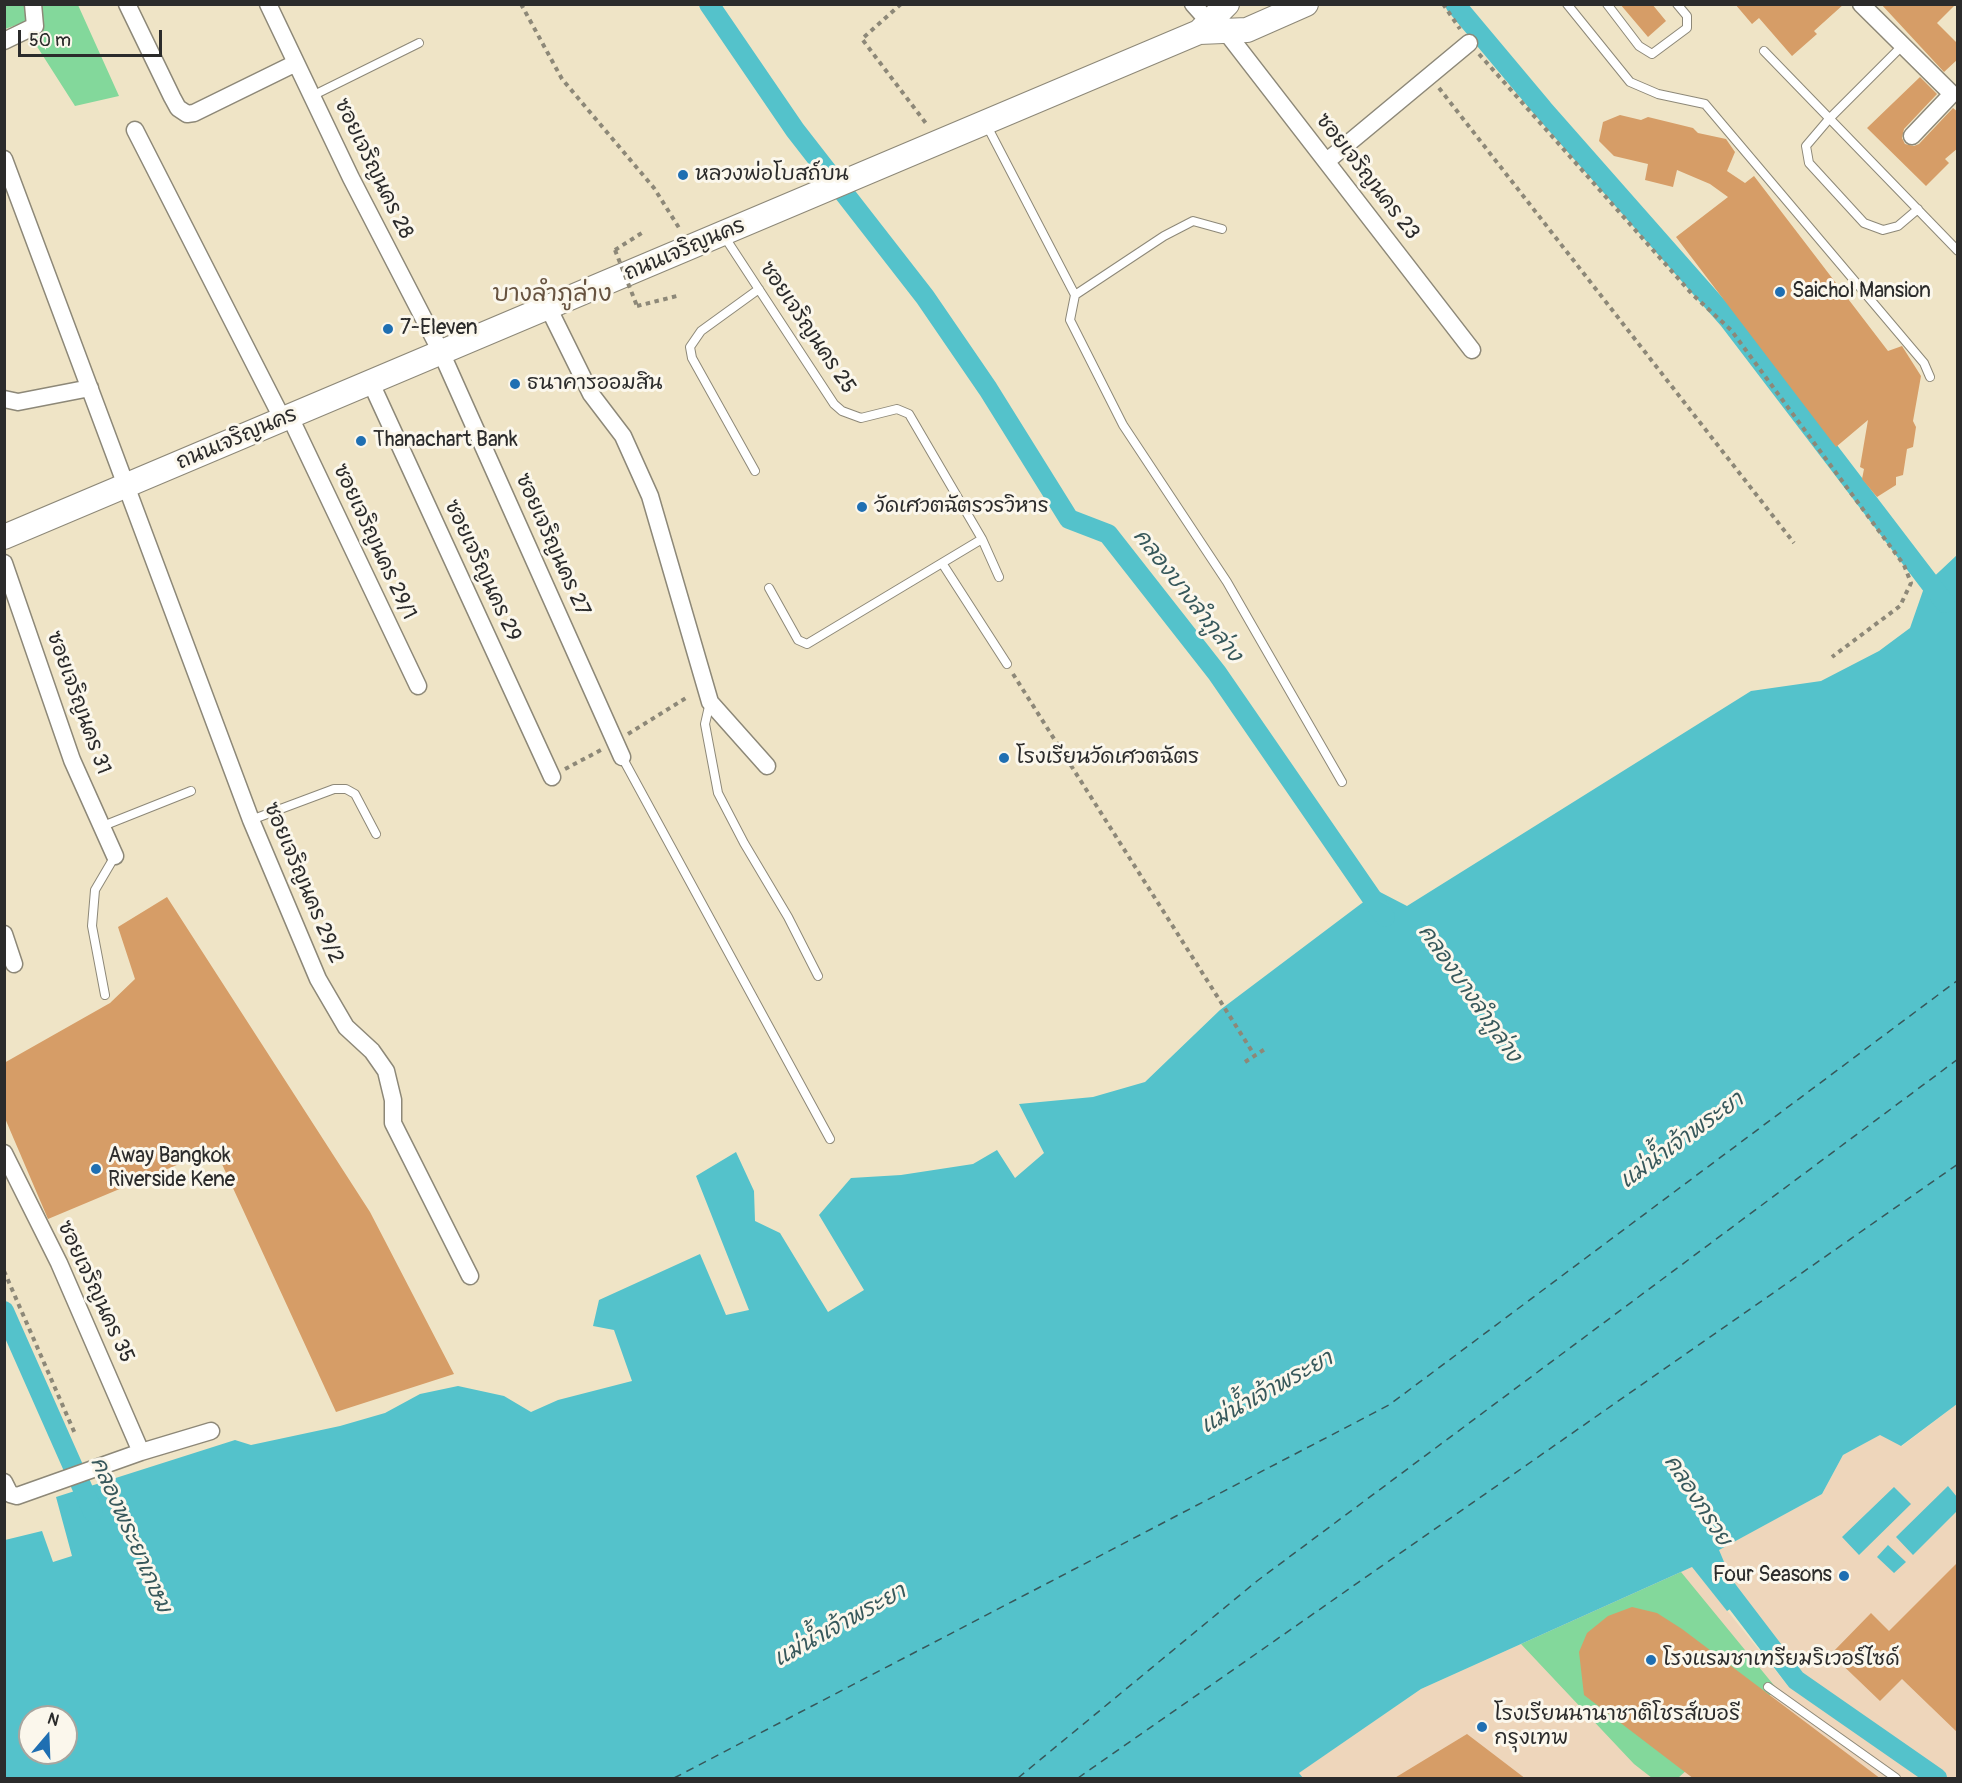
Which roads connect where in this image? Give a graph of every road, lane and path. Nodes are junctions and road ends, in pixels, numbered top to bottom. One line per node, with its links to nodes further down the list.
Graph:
1 (33, 4): 14 (street)
2 (127, 4): 19 (street)
3 (268, 4): 19 (street, ซอยเจริญนคร 28)
4 (521, 4): 34 (path)
5 (901, 4): 27 (path)
6 (1227, 4): 13 (main road, ถนนเจริญนคร)
7 (1306, 4): 13 (main road, ถนนเจริญนคร)
8 (1443, 4): 16 (path)
9 (1567, 4): 42 (lane)
10 (1607, 4): 11 (lane)
11 (1677, 4)
12 (1861, 4): 17 (street)
13 (1207, 23): 24 (main road, ถนนเจริญนคร); 29 (street, ซอยเจริญนคร 23)
14 (4, 41)
15 (419, 42): 21 (lane)
16 (1469, 43): 20 (street); 56 (path)
17 (1902, 46): 22 (street); 23 (lane)
18 (1764, 51): 23 (lane)
19 (296, 63): 21 (street, ซอยเจริญนคร 28)
20 (1429, 76): 29 (street); 51 (path)
21 (312, 96): 41 (street, ซอยเจริญนคร 28)
22 (1955, 97): 26 (street)
23 (1828, 119): 30 (lane); 30 (lane)
24 (985, 123): 27 (main road, ถนนเจริญนคร); 38 (lane)
25 (135, 130): 46 (street, ซอยเจริญนคร 29/1)
26 (1912, 136)
27 (940, 142): 33 (main road, ถนนเจริญนคร)
28 (4, 159): 44 (street, ซอยเจริญนคร 29/2)
29 (1327, 161): 40 (street, ซอยเจริญนคร 23)
30 (1918, 209): 35 (lane)
31 (1222, 229): 38 (lane)
32 (645, 231): 37 (path, bridge)
33 (723, 234): 34 (main road, ถนนเจริญนคร); 36 (lane, ซอยเจริญนคร 25)
34 (691, 247): 39 (main road, ถนนเจริญนคร)
35 (1958, 251)
36 (759, 289): 47 (lane); 50 (lane, ซอยเจริญนคร 25)
37 (677, 296)
38 (1075, 296): 63 (lane)
39 (548, 307): 41 (main road, ถนนเจริญนคร); 59 (street)
40 (1472, 350)
41 (441, 352): 43 (main road, ถนนเจริญนคร); 60 (street, ซอยเจริญนคร 27)
42 (1930, 376)
43 (371, 383): 46 (main road, ถนนเจริญนคร); 62 (street, ซอยเจริญนคร 29)
44 (90, 388): 45 (street); 48 (street, ซอยเจริญนคร 29/2)
45 (4, 399)
46 (287, 419): 48 (main road, ถนนเจริญนคร); 58 (street, ซอยเจริญนคร 29/1)
47 (756, 471)
48 (127, 486): 49 (main road, ถนนเจริญนคร); 65 (street, ซอยเจริญนคร 29/2)
49 (4, 537)
50 (982, 539): 53 (lane); 54 (lane, ซอยเจริญนคร 25)
51 (1794, 543)
52 (4, 563): 66 (street, ซอยเจริญนคร 31)
53 (942, 563): 55 (lane); 57 (lane)
54 (999, 577)
55 (770, 588)
56 (1832, 657)
57 (1006, 664): 74 (path)
58 (418, 686)
59 (710, 702): 61 (street); 71 (lane)
60 (621, 756): 76 (lane)
61 (767, 766)
62 (552, 777)
63 (1342, 782)
64 (191, 791): 66 (lane)
65 (251, 820): 67 (lane); 79 (street, ซอยเจริญนคร 29/2)
66 (103, 826): 68 (street, ซอยเจริญนคร 31)
67 (376, 834)
68 (115, 856): 72 (lane)
69 (4, 934): 70 (street)
70 (14, 964)
71 (818, 976)
72 (105, 996)
73 (1265, 1049): 74 (path)
74 (1255, 1056): 75 (path)
75 (1245, 1062)
76 (830, 1139)
77 (4, 1153): 82 (street, ซอยเจริญนคร 35)
78 (4, 1272): 81 (path)
79 (470, 1276)
80 (211, 1431): 82 (street)
81 (76, 1436)
82 (141, 1452): 83 (street)
83 (8, 1488)
84 (1768, 1687): 85 (lane)
85 (1896, 1779)

